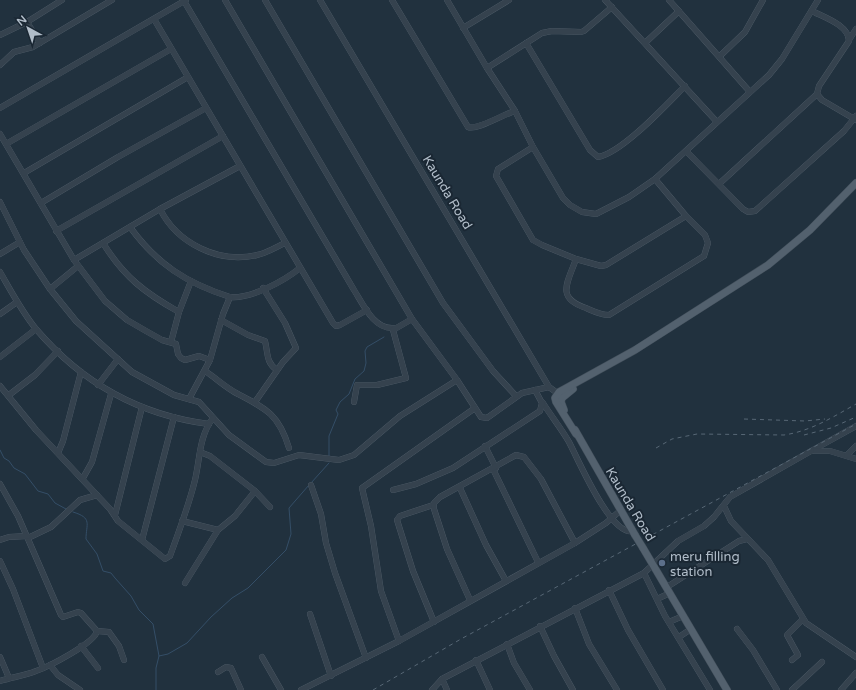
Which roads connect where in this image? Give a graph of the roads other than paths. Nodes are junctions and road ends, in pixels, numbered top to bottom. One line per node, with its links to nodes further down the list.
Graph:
1 (62, 0): 18 (street)
2 (112, 0): 23 (street)
3 (185, 0): 17 (street); 69 (street)
4 (225, 0): 72 (street)
5 (265, 0): 92 (street)
6 (320, 0): 87 (street, Kaunda Road)
7 (392, 0): 36 (street)
8 (447, 0): 19 (street)
9 (509, 0): 19 (street)
10 (605, 0): 14 (street)
11 (669, 0): 15 (street)
12 (764, 0): 27 (street)
13 (818, 0): 16 (street)
14 (612, 7): 24 (street); 25 (street)
15 (679, 11): 25 (street); 27 (street)
16 (812, 11): 22 (street); 32 (street)
17 (154, 19): 26 (street); 34 (street)
18 (27, 22): 21 (street); 23 (street)
19 (464, 28): 29 (street)
20 (856, 29): 22 (street)
21 (0, 35)
22 (849, 40): 33 (street)
23 (40, 43): 28 (street)
24 (526, 43): 29 (street); 31 (street)
25 (645, 43): 31 (street)
26 (171, 49): 30 (street); 41 (street)
27 (720, 56): 32 (street)
28 (0, 65)
29 (487, 68): 36 (street)
30 (188, 77): 35 (street); 45 (street)
31 (685, 86): 38 (street)
32 (750, 92): 38 (street)
33 (817, 94): 37 (street); 48 (street)
34 (0, 108)
35 (206, 108): 40 (street); 50 (street)
36 (515, 111): 42 (street)
37 (855, 119): 48 (street)
38 (717, 122): 43 (street)
39 (0, 134): 41 (street)
40 (223, 136): 44 (street); 54 (street)
41 (6, 144): 45 (street)
42 (533, 147): 46 (street); 59 (street)
43 (687, 152): 46 (street); 48 (street)
44 (240, 166): 51 (street); 56 (street)
45 (24, 173): 50 (street)
46 (655, 179): 52 (street)
47 (856, 182): 89 (main road)
48 (719, 184)
49 (0, 202): 55 (street)
50 (41, 203): 54 (street)
51 (160, 209): 53 (street); 56 (street)
52 (686, 216): 59 (street); 59 (street)
53 (130, 227): 57 (street); 64 (street)
54 (56, 231): 60 (street)
55 (20, 242): 58 (street); 66 (street)
56 (285, 243): 62 (street)
57 (103, 244): 60 (street); 70 (street)
58 (0, 254)
59 (576, 258)
60 (74, 260): 61 (street)
61 (78, 266): 66 (street); 76 (street)
62 (300, 268): 65 (street); 69 (street)
63 (0, 272): 68 (street)
64 (191, 281): 67 (street); 70 (street)
65 (263, 288): 67 (street); 81 (street)
66 (50, 289): 79 (street)
67 (230, 297): 73 (street)
68 (17, 302): 71 (street); 74 (street)
69 (367, 310): 75 (street)
70 (179, 312): 76 (street)
71 (0, 314)
72 (412, 319): 75 (street); 84 (street)
73 (221, 320): 80 (street); 81 (street)
74 (36, 328): 77 (street); 78 (street)
75 (394, 328): 95 (street)
76 (171, 342): 80 (street)
77 (58, 351): 83 (street); 91 (street)
78 (0, 357)
79 (118, 359): 85 (street); 93 (street)
80 (210, 360): 82 (street)
81 (277, 370): 94 (street)
82 (205, 371): 93 (street); 94 (street)
83 (81, 372): 85 (street); 108 (street)
84 (457, 380): 98 (street); 100 (street)
85 (98, 385): 90 (street)
86 (0, 386): 91 (street)
87 (549, 387): 88 (street); 89 (street, Kaunda Road)
88 (535, 390): 92 (street); 96 (street)
89 (562, 393): 122 (main road, Kaunda Road)
90 (111, 394): 97 (street); 112 (street)
91 (9, 396): 108 (street)
92 (516, 396): 98 (street)
93 (189, 399): 100 (street)
94 (255, 402): 105 (street)
95 (354, 402)
96 (542, 403): 103 (street); 124 (street)
97 (142, 408): 99 (street); 123 (street)
98 (475, 408): 154 (street)
99 (174, 417): 101 (street); 130 (street)
100 (214, 418): 101 (street)
101 (209, 424): 107 (street)
102 (856, 426): 106 (street)
103 (485, 446): 111 (street); 116 (street)
104 (856, 446): 109 (street)
105 (289, 448)
106 (812, 451): 109 (street); 120 (street)
107 (200, 452): 117 (street); 125 (street)
108 (58, 453): 112 (street)
109 (847, 455): 110 (street)
110 (856, 459)
111 (494, 468): 115 (street); 132 (street); 134 (street)
112 (83, 478): 118 (street)
113 (0, 484): 128 (street)
114 (311, 485): 160 (street)
115 (460, 488): 119 (street); 137 (street)
116 (393, 490)
117 (255, 491): 121 (street); 126 (street)
118 (97, 495): 123 (street); 128 (street)
119 (433, 505): 142 (street); 147 (street)
120 (724, 506): 131 (street); 135 (street)
121 (270, 507)
122 (621, 510): 124 (street); 127 (main road, Kaunda Road)
123 (115, 515): 130 (street)
124 (611, 518): 127 (street); 132 (street)
125 (182, 521): 126 (street); 130 (street)
126 (218, 530): 138 (street)
127 (634, 533): 135 (main road, Kaunda Road, bridge)
128 (27, 537): 129 (street); 152 (street)
129 (0, 540)
130 (142, 540)
131 (747, 540): 140 (street); 146 (street)
132 (575, 543): 134 (street)
133 (0, 562): 166 (street)
134 (538, 562): 137 (street)
135 (653, 565): 136 (street); 140 (main road, Kaunda Road)
136 (644, 573): 139 (street); 141 (street)
137 (506, 581): 142 (street)
138 (185, 583)
139 (609, 590): 143 (street); 184 (street)
140 (668, 590): 141 (street); 145 (main road, Kaunda Road)
141 (657, 599): 148 (street)
142 (470, 600): 147 (street)
143 (575, 608): 149 (street); 183 (street)
144 (310, 614): 170 (street)
145 (683, 616): 148 (street); 150 (main road, Kaunda Road)
146 (803, 619): 159 (street); 163 (street)
147 (434, 622): 154 (street)
148 (669, 622): 153 (street)
149 (540, 626): 155 (street); 182 (street)
150 (691, 629): 153 (street); 186 (main road, Kaunda Road)
151 (736, 629): 187 (street)
152 (97, 631): 156 (street); 161 (street)
153 (679, 637): 185 (street)
154 (399, 641): 160 (street)
155 (507, 644): 162 (street); 181 (street)
156 (81, 646): 165 (street); 167 (street)
157 (0, 657): 171 (street)
158 (262, 657): 176 (street)
159 (856, 657)
160 (366, 658): 170 (street)
161 (124, 660)
162 (476, 660): 172 (street); 180 (street)
163 (792, 660)
164 (822, 662): 188 (street)
165 (50, 665): 166 (street); 174 (street)
166 (42, 668): 171 (street)
167 (98, 668)
168 (218, 672): 175 (street)
169 (856, 673): 189 (street)
170 (331, 676): 177 (street)
171 (9, 678): 173 (street)
172 (442, 679): 178 (street); 179 (street)
173 (0, 681)
174 (80, 690)
175 (241, 690)
176 (281, 690)
177 (301, 690)
178 (432, 690)
179 (447, 690)
180 (490, 690)
181 (530, 690)
182 (573, 690)
183 (617, 690)
184 (663, 690)
185 (710, 690)
186 (728, 690)
187 (777, 690)
188 (792, 690)
189 (841, 690)

